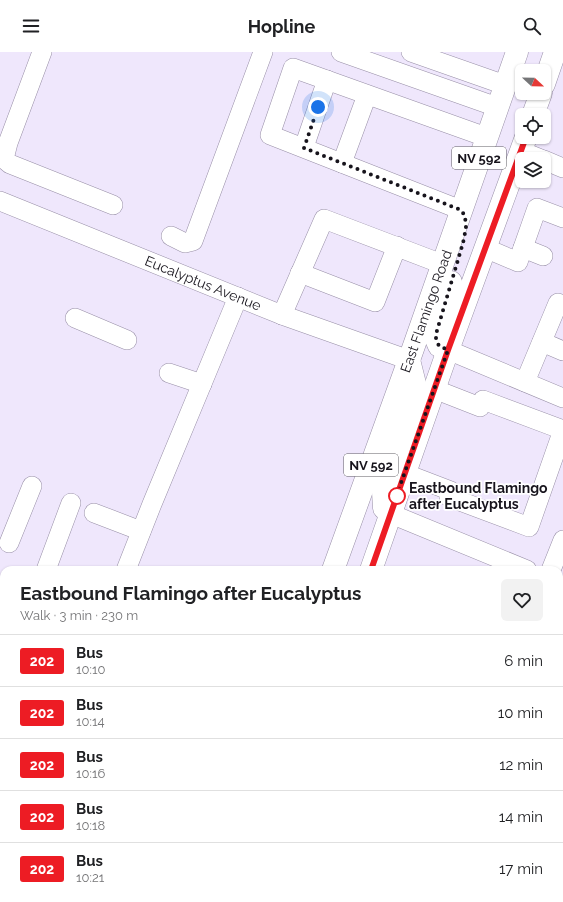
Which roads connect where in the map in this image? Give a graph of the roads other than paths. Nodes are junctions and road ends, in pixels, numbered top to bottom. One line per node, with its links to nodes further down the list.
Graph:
1 (42, 52): 22 (street)
2 (263, 52): 25 (street)
3 (341, 52): 10 (street)
4 (411, 52): 7 (street)
5 (517, 52): 11 (main road, East Flamingo Road / NV 592)
6 (555, 52): 8 (main road)
7 (434, 60): 10 (street); 11 (street)
8 (551, 64)
9 (327, 80): 12 (street); 16 (street); 16 (street)
10 (426, 82): 13 (street)
11 (506, 85): 13 (main road, East Flamingo Road / NV 592)
12 (367, 95): 14 (street); 18 (street)
13 (497, 107): 14 (main road, East Flamingo Road / NV 592)
14 (486, 137): 23 (main road, East Flamingo Road / NV 592)
15 (523, 144): 17 (street); 27 (main road, NV 592)
16 (304, 148): 18 (street)
17 (533, 152)
18 (342, 163): 23 (street)
19 (551, 163): 20 (street)
20 (563, 168)
21 (1, 203): 32 (street, Eucalyptus Avenue)
22 (113, 204)
23 (461, 210): 30 (main road, East Flamingo Road / NV 592); 38 (main road)
24 (563, 218): 28 (street)
25 (171, 236)
26 (397, 246): 30 (street); 31 (street); 31 (street)
27 (485, 248): 28 (street); 38 (main road, NV 592)
28 (523, 248): 29 (street)
29 (542, 256)
30 (442, 264): 40 (main road, East Flamingo Road / NV 592)
31 (300, 273): 34 (street)
32 (238, 297): 34 (street, Eucalyptus Avenue); 43 (street)
33 (563, 304): 37 (street)
34 (282, 315): 40 (street, Eucalyptus Avenue)
35 (75, 318): 36 (street)
36 (126, 340)
37 (542, 342): 39 (street); 42 (street)
38 (448, 350): 42 (street); 44 (main road, NV 592)
39 (563, 351)
40 (409, 360): 50 (main road); 56 (main road, East Flamingo Road / NV 592)
41 (169, 373): 43 (street)
42 (525, 382): 45 (street)
43 (202, 384): 51 (street)
44 (434, 389): 46 (main road, NV 592); 46 (street)
45 (563, 398)
46 (404, 473): 50 (main road, NV 592)
47 (32, 486): 53 (street)
48 (71, 503): 54 (street)
49 (94, 513): 51 (street)
50 (391, 514): 57 (main road, NV 592); 58 (street)
51 (141, 531): 55 (street)
52 (563, 540): 59 (street)
53 (9, 543)
54 (47, 566)
55 (128, 566)
56 (334, 566)
57 (372, 566)
58 (517, 566)
59 (553, 566)

